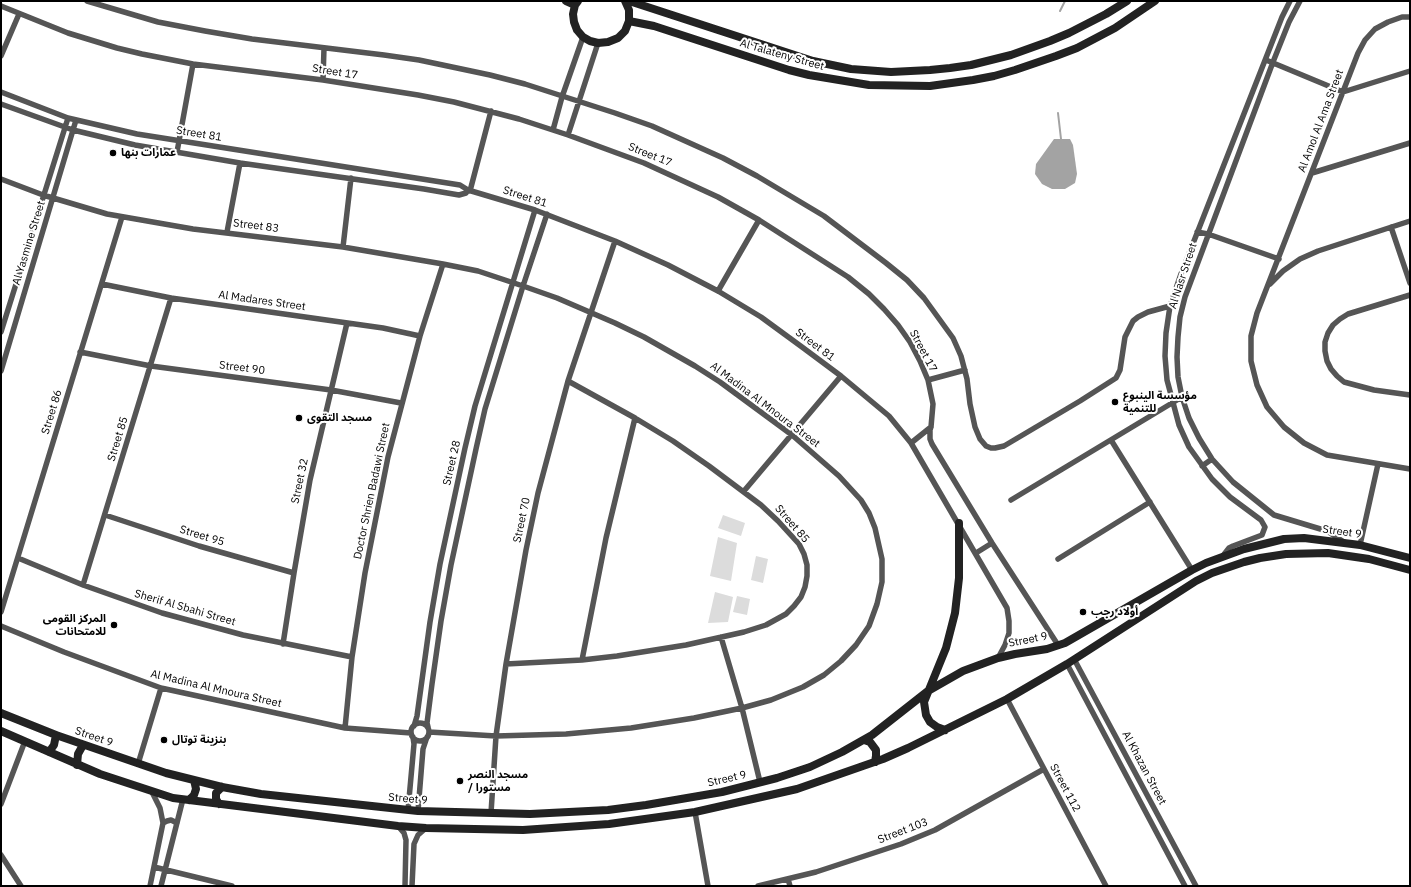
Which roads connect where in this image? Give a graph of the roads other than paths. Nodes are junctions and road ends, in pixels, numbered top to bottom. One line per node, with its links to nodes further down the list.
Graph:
1 (87, 1): 16 (street)
2 (566, 1): 9 (main road)
3 (625, 1): 13 (main road)
4 (629, 1): 5 (main road, Al Talateny Street)
5 (1126, 1)
6 (1155, 1): 13 (main road, Al Talateny Street)
7 (1290, 1): 18 (street, Al Nasr Street)
8 (1300, 1): 19 (street, Al Nasr Street)
9 (576, 3): 14 (main road)
10 (1, 6): 11 (street, Street 17)
11 (19, 14): 17 (street); 20 (street, Street 17)
12 (1410, 17): 24 (street, Al Amol Al Ama Street)
13 (629, 21): 15 (main road)
14 (583, 37): 15 (main road); 25 (street)
15 (598, 43): 26 (street)
16 (324, 48): 22 (street); 25 (street)
17 (1, 56)
18 (1266, 60): 19 (street); 54 (street, Al Nasr Street)
19 (1273, 62): 24 (street); 55 (street, Al Nasr Street)
20 (193, 64): 22 (street, Street 17); 35 (street)
21 (1410, 71): 24 (street)
22 (323, 80): 28 (street, Street 17)
23 (1, 92): 29 (street, Street 81)
24 (1343, 92): 41 (street, Al Amol Al Ama Street)
25 (562, 97): 26 (street); 33 (street)
26 (578, 102): 34 (street); 77 (street)
27 (1, 104): 31 (street, Street 81)
28 (491, 111): 33 (street, Street 17); 44 (street)
29 (68, 118): 30 (street, Street 81); 31 (street, Al Yasmine Street)
30 (76, 120): 32 (street, Al Yasmine Street); 35 (street, Street 81)
31 (65, 127): 32 (street, Street 81); 45 (street, Al Yasmine Street)
32 (73, 130): 37 (street, Street 81); 46 (street, Al Yasmine Street)
33 (553, 130): 34 (street, Street 17)
34 (568, 135): 50 (street, Street 17)
35 (179, 141): 37 (street); 38 (street, Street 81)
36 (1410, 143): 41 (street)
37 (177, 152): 39 (street, Street 81)
38 (303, 161): 40 (street); 44 (street, Street 81)
39 (240, 163): 40 (street, Street 81); 53 (street)
40 (302, 172): 42 (street, Street 81)
41 (1312, 173): 58 (street, Al Amol Al Ama Street)
42 (351, 178): 44 (street, Street 81); 57 (street)
43 (1, 179): 45 (street, Street 83)
44 (469, 190): 47 (street, Street 81)
45 (43, 195): 46 (street, Street 83); 68 (street, Al Yasmine Street)
46 (53, 198): 49 (street, Street 83); 69 (street, Al Yasmine Street)
47 (535, 210): 48 (street, Street 81); 60 (street, Street 28)
48 (547, 214): 56 (street, Street 81); 63 (street, Street 28)
49 (122, 217): 53 (street, Street 83); 62 (street, Street 86)
50 (758, 220): 65 (street); 80 (street, Street 17)
51 (1410, 221): 52 (street)
52 (1391, 227): 61 (street); 64 (street)
53 (227, 232): 57 (street, Street 83)
54 (1197, 232): 55 (street); 70 (street, Al Nasr Street)
55 (1208, 234): 58 (street); 84 (street, Al Nasr Street)
56 (615, 241): 65 (street, Street 81); 71 (street, Street 70)
57 (343, 247): 59 (street, Street 83)
58 (1279, 259): 64 (street, Al Amol Al Ama Street)
59 (443, 264): 60 (street, Street 83); 74 (street, Doctor Shrien Badawi Street)
60 (512, 282): 63 (street, Al Madina Al Mnoura Street); 87 (street, Street 28)
61 (1410, 283)
62 (102, 284): 67 (street, Al Madares Street); 75 (street, Street 86)
63 (523, 286): 71 (street, Al Madina Al Mnoura Street); 88 (street, Street 28)
64 (1268, 286): 95 (street, Al Amol Al Ama Street)
65 (718, 291): 79 (street, Street 81)
66 (1410, 295): 83 (street)
67 (171, 298): 72 (street, Al Madares Street); 76 (street, Street 85)
68 (10, 301): 69 (street); 73 (street, Al Yasmine Street)
69 (21, 304): 78 (street, Al Yasmine Street)
70 (1170, 306): 77 (street); 86 (street, Al Nasr Street)
71 (590, 312): 81 (street, Street 70); 91 (street, Al Madina Al Mnoura Street)
72 (347, 323): 74 (street, Al Madares Street); 82 (street, Street 32)
73 (1, 332)
74 (420, 336): 85 (street, Doctor Shrien Badawi Street)
75 (80, 352): 76 (street, Street 90); 110 (street, Street 86)
76 (151, 366): 82 (street, Street 90); 102 (street, Street 85)
77 (964, 370): 80 (street)
78 (1, 371)
79 (841, 376): 91 (street); 93 (street, Street 81)
80 (928, 380): 90 (street, Street 17)
81 (568, 381): 89 (street, Street 85); 126 (street, Street 70)
82 (331, 390): 85 (street, Street 90); 115 (street, Street 32)
83 (1409, 393)
84 (1182, 396): 86 (street); 94 (street, Al Nasr Street)
85 (401, 403): 122 (street, Doctor Shrien Badawi Street)
86 (1172, 403): 92 (street); 96 (street, Al Nasr Street)
87 (475, 406): 88 (street); 132 (street, Street 28)
88 (485, 409): 136 (street, Street 28)
89 (635, 418): 98 (street, Street 85); 124 (street)
90 (931, 427): 93 (street); 105 (street, Street 17)
91 (792, 435): 98 (street); 130 (street, Al Madina Al Mnoura Street)
92 (1111, 440): 99 (street); 100 (street)
93 (912, 443): 104 (street, Street 81)
94 (1212, 459): 96 (street); 101 (street, Al Nasr Street)
95 (1378, 464): 97 (street, Al Amol Al Ama Street); 107 (street)
96 (1202, 466): 103 (street, Al Nasr Street)
97 (1410, 469)
98 (744, 492): 119 (street, Street 85)
99 (1011, 500)
100 (1150, 502): 112 (street); 113 (street)
101 (1268, 511): 103 (street); 106 (street, Al Nasr Street)
102 (105, 515): 115 (street, Street 95); 116 (street, Street 85)
103 (1261, 520): 109 (street)
104 (958, 523): 108 (street, Street 81); 128 (main road)
105 (992, 543): 108 (street); 121 (street, Street 17)
106 (1346, 543): 107 (main road, Street 9); 109 (main road, Street 9)
107 (1360, 545): 111 (main road, Street 9)
108 (976, 552): 123 (street, Street 81)
109 (1222, 557): 113 (main road, Street 9)
110 (18, 558): 116 (street, Sherif Al Sbahi Street); 117 (street, Street 86)
111 (1410, 558)
112 (1058, 559)
113 (1192, 570): 121 (main road, Street 9)
114 (1410, 570): 125 (main road, Street 9)
115 (294, 572): 120 (street, Street 32)
116 (83, 585): 120 (street, Sherif Al Sbahi Street)
117 (1, 612)
118 (1, 626): 127 (street, Al Madina Al Mnoura Street)
119 (721, 637): 124 (street, Street 85); 130 (street)
120 (283, 644): 122 (street, Sherif Al Sbahi Street)
121 (1058, 646): 123 (main road, Street 9)
122 (352, 657): 133 (street, Doctor Shrien Badawi Street)
123 (998, 658): 128 (main road, Street 9)
124 (582, 660): 126 (street, Street 85)
125 (1070, 661): 129 (main road, Street 9); 164 (street, Al Khazan Street); 165 (street, Al Khazan Street)
126 (506, 664): 139 (street, Street 70)
127 (161, 688): 133 (street, Al Madina Al Mnoura Street); 145 (street)
128 (928, 691): 134 (main road); 140 (main road, Street 9)
129 (1007, 699): 134 (main road, Street 9); 147 (street, Street 112)
130 (742, 708): 139 (street, Al Madina Al Mnoura Street); 149 (street)
131 (1, 713): 137 (main road, Street 9)
132 (414, 726): 136 (street); 138 (street)
133 (345, 728): 138 (street, Al Madina Al Mnoura Street)
134 (945, 730): 144 (main road, Street 9)
135 (1, 731): 141 (main road, Street 9)
136 (428, 732): 138 (street); 139 (street, Al Madina Al Mnoura Street); 156 (street, Street 28)
137 (56, 735): 142 (main road, Street 9); 143 (main road)
138 (412, 735): 155 (street)
139 (496, 736): 158 (street, Street 70)
140 (864, 740): 144 (main road); 149 (main road, Street 9)
141 (25, 741): 143 (main road, Street 9); 153 (street)
142 (83, 744): 145 (main road, Street 9); 146 (main road)
143 (49, 752): 146 (main road, Street 9)
144 (875, 762): 157 (main road, Street 9)
145 (138, 764): 148 (main road, Street 9)
146 (78, 765): 151 (main road, Street 9)
147 (1044, 770): 168 (street, Street 103); 178 (street, Street 112)
148 (194, 780): 150 (main road, Street 9); 152 (main road)
149 (760, 782): 158 (main road, Street 9)
150 (222, 787): 154 (main road); 155 (main road, Street 9)
151 (152, 792): 152 (main road, Street 9); 159 (street)
152 (186, 799): 154 (main road, Street 9); 160 (street)
153 (1, 804)
154 (219, 804): 161 (main road, Street 9)
155 (408, 810): 156 (main road, Street 9)
156 (418, 811): 158 (main road, Street 9)
157 (695, 812): 162 (main road, Street 9); 175 (street)
158 (491, 813)
159 (164, 823): 160 (street); 166 (street)
160 (177, 823): 167 (street)
161 (398, 826): 162 (main road, Street 9); 173 (street)
162 (426, 828): 174 (street)
163 (1, 855): 169 (street)
164 (1181, 859): 165 (street); 180 (street, Al Khazan Street)
165 (1173, 863): 179 (street, Al Khazan Street)
166 (154, 867): 167 (street); 170 (street)
167 (165, 870): 171 (street); 172 (street)
168 (788, 879): 176 (street, Street 103); 177 (street)
169 (21, 886)
170 (150, 886)
171 (161, 886)
172 (232, 886)
173 (405, 886)
174 (412, 886)
175 (708, 886)
176 (758, 886)
177 (790, 886)
178 (1106, 886)
179 (1185, 886)
180 (1196, 886)

